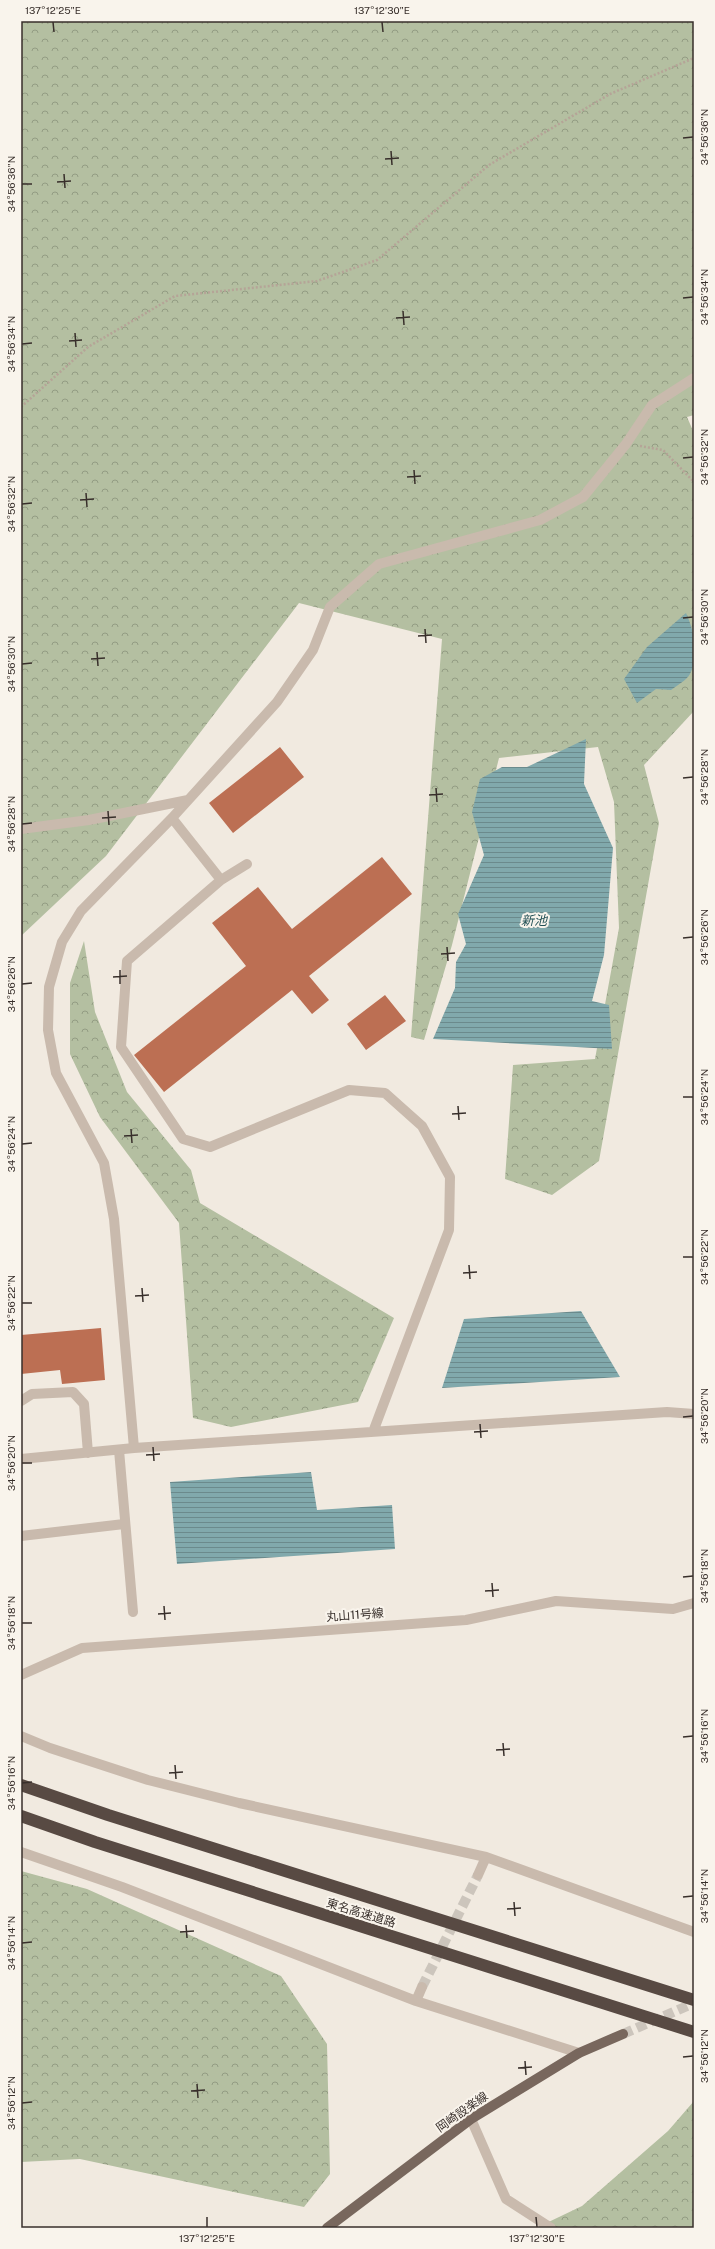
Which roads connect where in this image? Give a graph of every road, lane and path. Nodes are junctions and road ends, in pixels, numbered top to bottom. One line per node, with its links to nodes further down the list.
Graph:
1 (694, 58): 3 (path)
2 (694, 378): 4 (street)
3 (21, 408)
4 (626, 444): 5 (path); 6 (street)
5 (694, 482)
6 (188, 800): 7 (street); 8 (street)
7 (172, 818): 10 (street); 14 (street)
8 (21, 829)
9 (247, 864): 10 (street)
10 (221, 880): 13 (street)
11 (21, 1401): 16 (street)
12 (694, 1414): 13 (street)
13 (373, 1432): 14 (street)
14 (134, 1448): 15 (street)
15 (119, 1450): 16 (street); 18 (street)
16 (88, 1453): 17 (street)
17 (21, 1459)
18 (124, 1524): 19 (street); 21 (street)
19 (21, 1536)
20 (694, 1603): 22 (street, 丸山11号線)
21 (134, 1612)
22 (21, 1675)
23 (21, 1736): 27 (street)
24 (21, 1785): 31 (highway, 東名高速道路)
25 (21, 1816): 33 (highway, 東名高速道路)
26 (21, 1852): 32 (street)
27 (486, 1856): 28 (street); 29 (street)
28 (478, 1875)
29 (694, 1932)
30 (422, 1987): 32 (street)
31 (694, 2000)
32 (416, 2001): 35 (street)
33 (694, 2032)
34 (623, 2034): 35 (main road, 岡崎設楽線)
35 (579, 2053): 36 (main road, 岡崎設楽線)
36 (471, 2119): 37 (main road, 岡崎設楽線); 38 (street)
37 (327, 2228)
38 (551, 2228)

